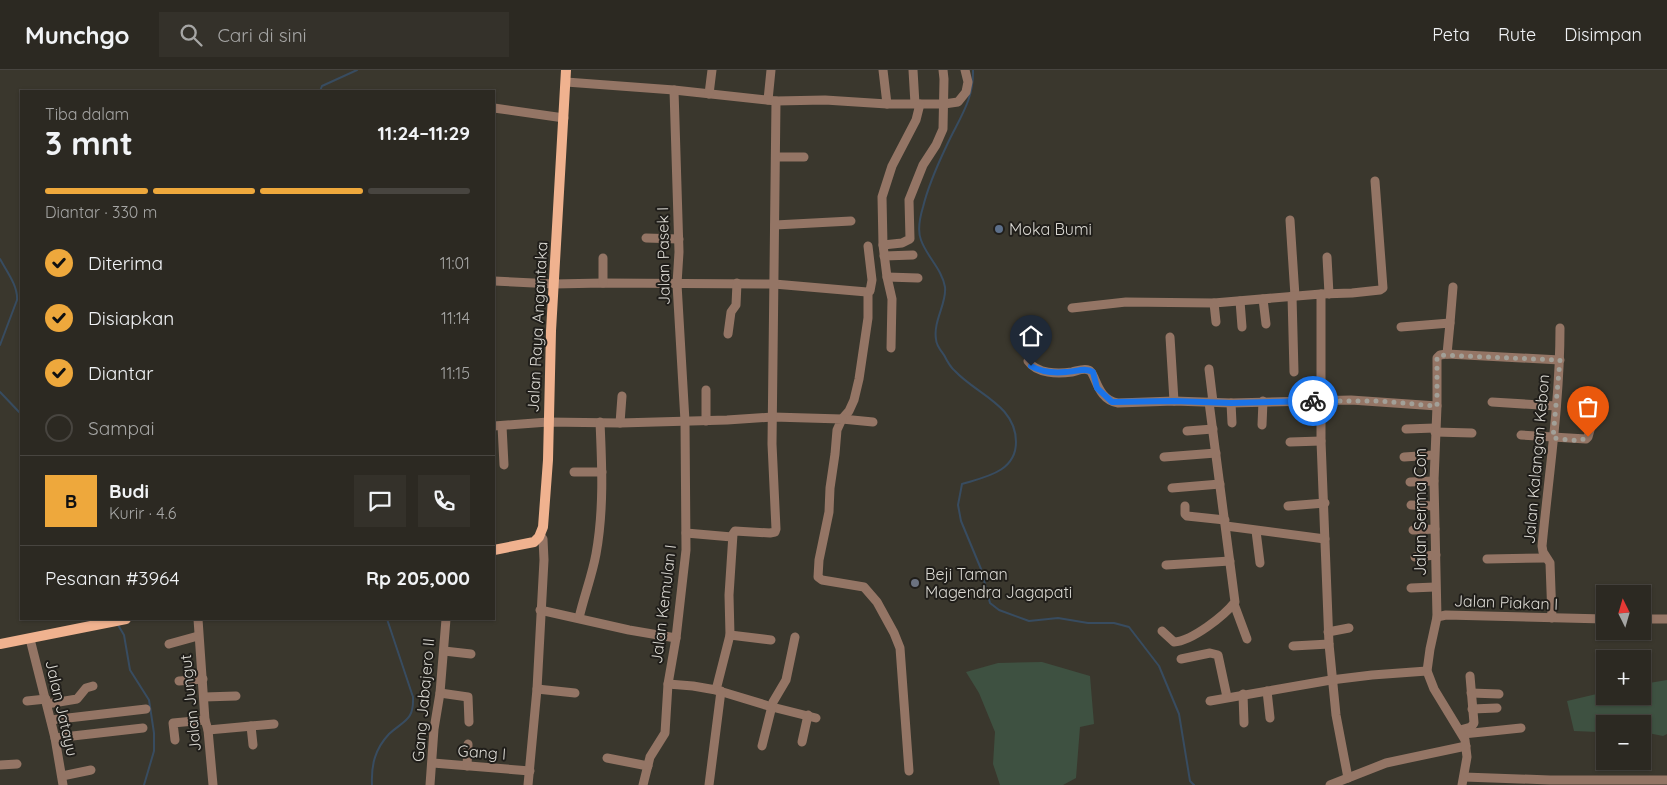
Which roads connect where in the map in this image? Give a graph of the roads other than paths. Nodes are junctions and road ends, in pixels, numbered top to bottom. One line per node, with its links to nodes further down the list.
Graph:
1 (566, 70): 8 (main road, Jalan Raya Angantaka)
2 (712, 70): 10 (street)
3 (771, 70): 11 (street)
4 (883, 70): 12 (street)
5 (913, 70): 13 (street)
6 (943, 70): 14 (street)
7 (965, 70): 14 (street)
8 (566, 82): 9 (street); 16 (main road, Jalan Raya Angantaka)
9 (674, 90): 10 (street); 24 (street, Jalan Pasek I)
10 (709, 94): 11 (street)
11 (772, 101): 12 (street); 17 (street)
12 (886, 104): 13 (street)
13 (911, 104): 14 (street); 25 (street)
14 (944, 104): 25 (street)
15 (495, 108): 16 (street)
16 (564, 118): 36 (main road, Jalan Raya Angantaka)
17 (776, 157): 18 (street); 22 (street)
18 (804, 157)
19 (1374, 180): 41 (street)
20 (1290, 220): 42 (street)
21 (851, 221): 22 (street)
22 (775, 225): 38 (street)
23 (646, 238): 24 (street)
24 (678, 239): 37 (street, Jalan Pasek I)
25 (883, 245): 28 (street)
26 (868, 246): 40 (street)
27 (913, 254): 28 (street)
28 (884, 256): 31 (street)
29 (1327, 257): 41 (street)
30 (603, 258): 34 (street)
31 (887, 277): 32 (street); 55 (street)
32 (918, 278)
33 (495, 281): 36 (street)
34 (603, 283): 36 (street); 37 (street)
35 (737, 283): 37 (street); 38 (street); 53 (street)
36 (554, 284): 76 (main road, Jalan Raya Angantaka)
37 (677, 284): 74 (street, Jalan Pasek I)
38 (774, 284): 40 (street); 72 (street)
39 (1453, 287): 48 (street)
40 (868, 292): 73 (street)
41 (1325, 294): 42 (street); 65 (street)
42 (1293, 296): 43 (street); 60 (street)
43 (1263, 300): 44 (street); 49 (street)
44 (1240, 301): 45 (street); 50 (street)
45 (1214, 303): 46 (street); 47 (street)
46 (1072, 308)
47 (1216, 322)
48 (1450, 323): 51 (street); 56 (street)
49 (1266, 324)
50 (1242, 327)
51 (1401, 327)
52 (1560, 328): 57 (street, Jalan Kalangan Kebon)
53 (728, 334)
54 (1170, 337): 63 (street)
55 (891, 348)
56 (1447, 354): 57 (street); 70 (street, Jalan Serma Con)
57 (1560, 360): 71 (street, Jalan Kalangan Kebon)
58 (1028, 361): 63 (street)
59 (1209, 369): 66 (street)
60 (1294, 372)
61 (706, 390): 75 (street)
62 (622, 396): 79 (street)
63 (1174, 401): 66 (street)
64 (1263, 401): 65 (street); 68 (street); 81 (street)
65 (1321, 401): 70 (street); 90 (street)
66 (1211, 402): 68 (street); 83 (street)
67 (1492, 402): 71 (street)
68 (1231, 403): 80 (street)
69 (1597, 405): 89 (street)
70 (1437, 406): 85 (street, Jalan Serma Con)
71 (1556, 406): 89 (street, Jalan Kalangan Kebon)
72 (772, 417): 73 (street); 75 (street); 114 (street)
73 (842, 419): 78 (street); 205 (street)
74 (685, 421): 75 (street); 79 (street); 112 (street, Jalan Kemulan I)
75 (706, 421)
76 (548, 422): 77 (street); 82 (street); 113 (main road, Jalan Raya Angantaka)
77 (600, 422): 79 (street); 98 (street)
78 (873, 422)
79 (620, 423)
80 (1232, 423)
81 (1262, 425)
82 (498, 426): 96 (street)
83 (1213, 429): 86 (street); 92 (street)
84 (1406, 429): 85 (street)
85 (1435, 430): 87 (street); 93 (street, Jalan Serma Con)
86 (1187, 431)
87 (1472, 433)
88 (1520, 435): 89 (street)
89 (1553, 438): 119 (street, Jalan Kalangan Kebon)
90 (1321, 441): 91 (street); 103 (street)
91 (1290, 442)
92 (1216, 454): 94 (street); 101 (street)
93 (1434, 455): 95 (street); 99 (street, Jalan Serma Con)
94 (1164, 457)
95 (1404, 457)
96 (504, 465)
97 (574, 472): 98 (street)
98 (602, 472): 129 (street)
99 (1434, 481): 100 (street); 107 (street, Jalan Serma Con)
100 (1410, 482)
101 (1220, 484): 102 (street); 108 (street)
102 (1172, 488)
103 (1324, 503): 106 (street); 115 (street)
104 (1411, 505): 107 (street)
105 (1185, 506): 108 (street)
106 (1288, 506)
107 (1434, 506): 109 (street, Jalan Serma Con)
108 (1226, 523): 110 (street); 121 (street)
109 (1435, 529): 111 (street); 117 (street, Jalan Serma Con)
110 (1256, 530): 115 (street); 122 (street)
111 (1413, 530)
112 (686, 533): 114 (street); 143 (street, Jalan Kemulan I)
113 (540, 535): 116 (main road); 127 (street)
114 (732, 537): 140 (street)
115 (1325, 538): 139 (street)
116 (495, 550)
117 (1436, 555): 118 (street); 124 (street, Jalan Serma Con)
118 (1415, 556)
119 (1546, 558): 120 (street); 130 (street, Jalan Kalangan Kebon)
120 (1487, 560)
121 (1230, 561): 123 (street); 126 (street)
122 (1260, 563)
123 (1166, 564)
124 (1435, 587): 125 (street); 128 (street, Jalan Serma Con)
125 (1411, 588)
126 (1234, 604): 138 (street); 145 (street)
127 (544, 611): 129 (street); 161 (street)
128 (1437, 617): 130 (street, Jalan Piakan I); 154 (street, Jalan Piakan I)
129 (579, 618): 143 (street)
130 (1552, 618): 131 (street, Jalan Piakan I)
131 (1596, 619)
132 (1651, 619): 133 (street)
133 (1667, 619)
134 (120, 620): 144 (main road)
135 (198, 620): 141 (street, Jalan Jungut)
136 (446, 620): 151 (street, Gang Jabajero II)
137 (1349, 628): 139 (street)
138 (1162, 631)
139 (1328, 632): 149 (street)
140 (730, 635): 146 (street); 162 (street)
141 (198, 636): 148 (street); 156 (street, Jalan Jungut)
142 (794, 637): 175 (street)
143 (676, 638): 159 (street, Jalan Kemulan I)
144 (30, 639): 147 (main road); 173 (street, Jalan Jatayu)
145 (1247, 639)
146 (771, 640)
147 (0, 644)
148 (169, 644)
149 (1329, 644): 150 (street); 157 (street)
150 (1294, 646)
151 (444, 651): 152 (street); 164 (street, Gang Jabajero II)
152 (471, 654)
153 (1181, 659): 171 (street)
154 (1427, 671): 157 (street); 189 (street)
155 (1470, 676): 166 (street)
156 (202, 678): 158 (street); 170 (street, Jalan Jungut)
157 (1331, 680): 163 (street); 206 (street)
158 (179, 681)
159 (668, 684): 162 (street); 202 (street, Jalan Kemulan I)
160 (92, 686): 173 (street)
161 (537, 689): 165 (street); 204 (street)
162 (719, 691): 175 (street); 214 (street)
163 (1267, 691): 167 (street); 179 (street)
164 (440, 693): 182 (street); 198 (street, Gang Jabajero II)
165 (575, 693)
166 (1471, 693): 168 (street); 178 (street)
167 (1242, 694): 171 (street); 183 (street)
168 (1499, 694)
169 (236, 696): 170 (street)
170 (204, 697): 181 (street, Jalan Jungut)
171 (1227, 697): 174 (street)
172 (27, 701): 173 (street)
173 (47, 701): 180 (street, Jalan Jatayu)
174 (1210, 701)
175 (772, 707): 192 (street); 195 (street)
176 (1497, 708): 178 (street)
177 (146, 709): 180 (street)
178 (1472, 709): 189 (street)
179 (1270, 718)
180 (51, 720): 190 (street, Jalan Jatayu)
181 (205, 720): 188 (street, Jalan Jungut); 191 (street)
182 (469, 722)
183 (1244, 723)
184 (274, 724): 185 (street)
185 (251, 726): 188 (street); 194 (street)
186 (143, 728): 190 (street)
187 (1521, 728): 189 (street)
188 (208, 730): 210 (street, Jalan Jungut)
189 (1461, 732): 196 (street)
190 (56, 738): 207 (street, Jalan Jatayu)
191 (175, 740)
192 (802, 742)
193 (468, 744): 201 (street)
194 (253, 745)
195 (762, 746)
196 (1466, 746): 206 (street); 209 (street)
197 (607, 758): 202 (street)
198 (433, 763): 201 (street, Gang I); 211 (street, Gang Jabajero II)
199 (17, 764): 200 (street)
200 (0, 765)
201 (467, 766): 204 (street, Gang I)
202 (648, 766): 213 (street, Jalan Kemulan I)
203 (91, 770): 207 (street)
204 (530, 771): 212 (street)
205 (910, 771)
206 (1348, 778): 215 (street)
207 (62, 780)
208 (1667, 780): 209 (street)
209 (1463, 781)
210 (214, 785)
211 (430, 785)
212 (528, 785)
213 (643, 785)
214 (709, 785)
215 (1330, 785)

